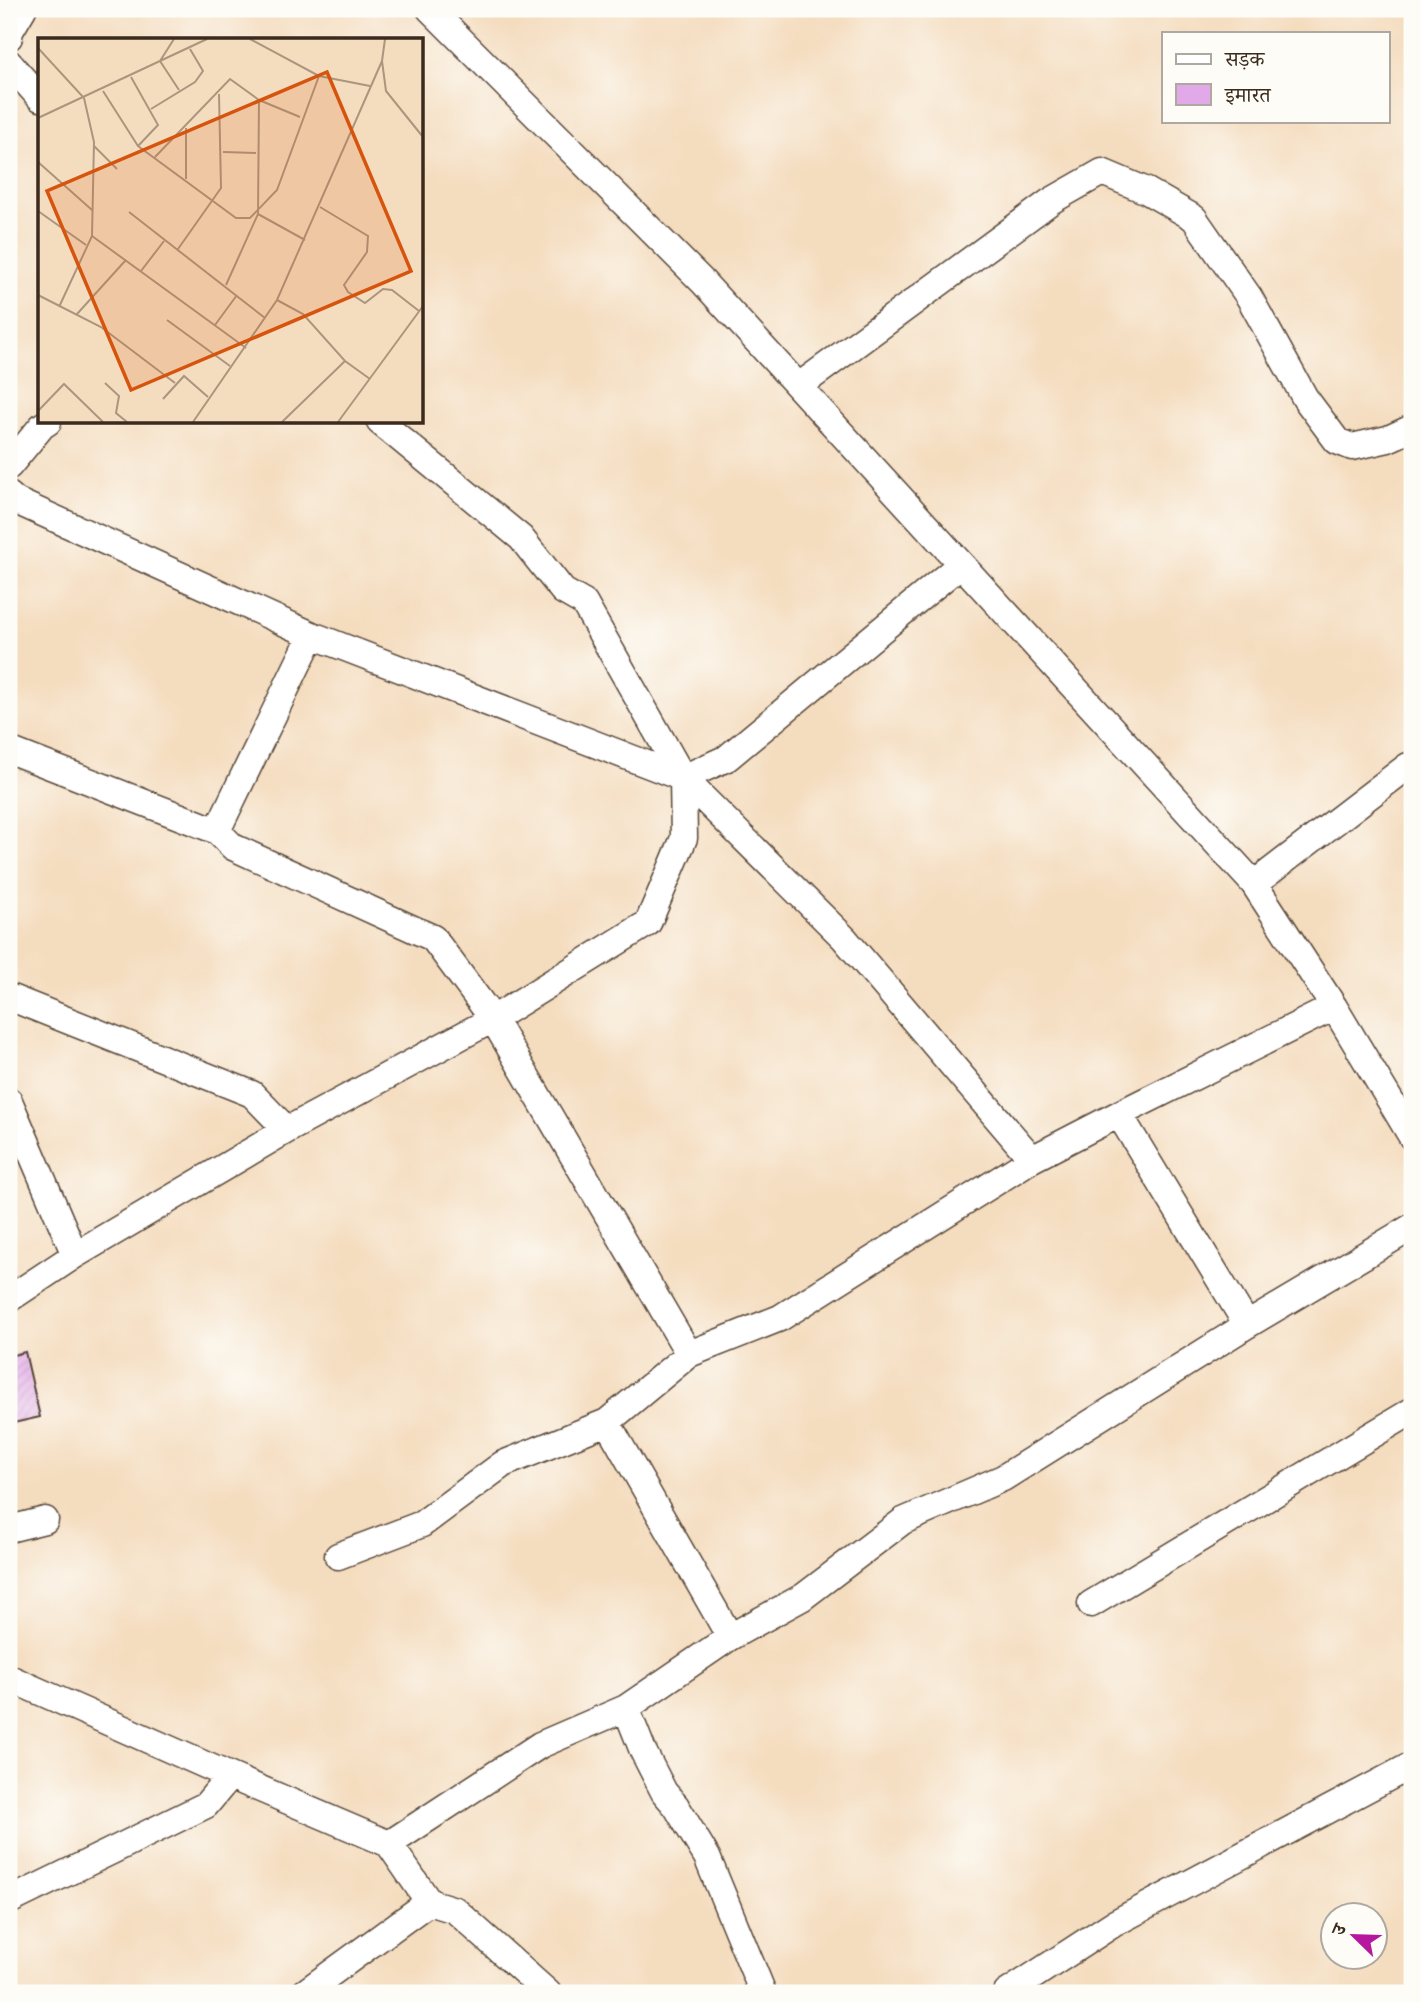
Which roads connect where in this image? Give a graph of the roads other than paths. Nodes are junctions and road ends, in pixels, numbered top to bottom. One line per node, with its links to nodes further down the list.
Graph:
1 (23, 9): 3 (street)
2 (430, 9): 6 (street)
3 (9, 37)
4 (9, 64): 5 (street)
5 (38, 96)
6 (799, 386): 9 (street); 12 (street)
7 (45, 424): 10 (street)
8 (382, 424): 16 (street)
9 (1412, 428)
10 (9, 466)
11 (9, 495): 13 (street)
12 (961, 564): 16 (street); 18 (street)
13 (312, 635): 16 (street); 17 (street)
14 (9, 750): 17 (street)
15 (1412, 765): 18 (street)
16 (683, 778): 21 (street); 26 (street)
17 (217, 831): 21 (street)
18 (1254, 884): 20 (street)
19 (9, 997): 24 (street)
20 (1334, 1007): 23 (street); 25 (street)
21 (493, 1019): 24 (street); 31 (street)
22 (9, 1101): 28 (street)
23 (1119, 1114): 26 (street); 30 (street)
24 (287, 1130): 28 (street)
25 (1412, 1137)
26 (1032, 1160): 31 (street)
27 (1412, 1227): 30 (street)
28 (75, 1255): 29 (street)
29 (9, 1299)
30 (1247, 1325): 38 (street)
31 (689, 1353): 33 (street)
32 (1412, 1411): 37 (street)
33 (607, 1422): 36 (street); 38 (street)
34 (45, 1520): 35 (street)
35 (9, 1529)
36 (338, 1556)
37 (1091, 1604)
38 (730, 1637): 40 (street)
39 (9, 1678): 42 (street)
40 (626, 1708): 43 (street); 48 (street)
41 (1412, 1765): 49 (street)
42 (230, 1776): 43 (street); 44 (street)
43 (389, 1844): 45 (street)
44 (9, 1901)
45 (429, 1902): 46 (street); 47 (street)
46 (304, 1993)
47 (548, 1993)
48 (763, 1993)
49 (1007, 1993)

